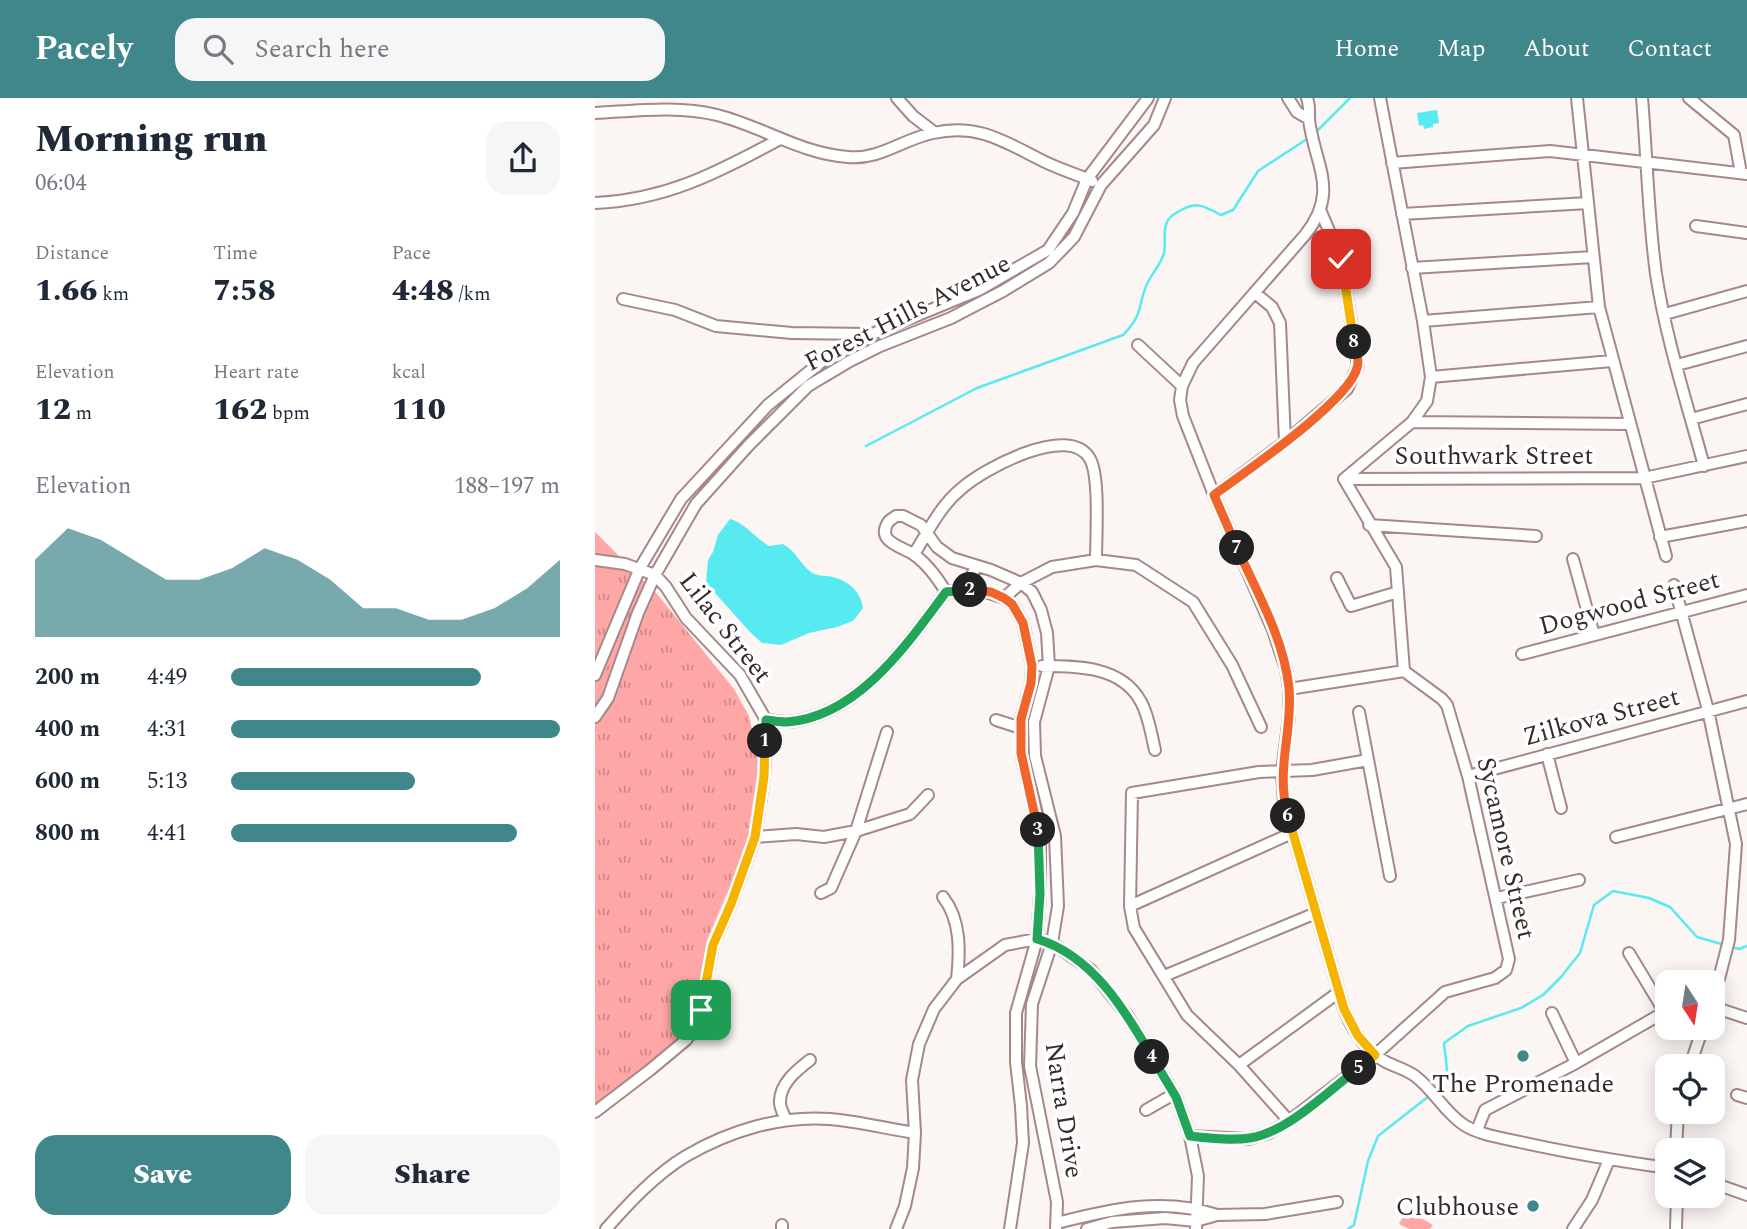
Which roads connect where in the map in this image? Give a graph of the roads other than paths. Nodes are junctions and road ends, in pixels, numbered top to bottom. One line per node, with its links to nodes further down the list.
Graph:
1 (897, 98): 12 (street)
2 (1148, 98): 18 (street, Forest Hills Avenue)
3 (1165, 98): 19 (street, Forest Hills Avenue)
4 (1307, 98): 11 (street)
5 (1380, 98): 15 (street)
6 (1577, 98): 14 (street)
7 (1642, 98): 16 (street)
8 (1689, 98): 17 (street)
9 (1290, 101): 11 (street)
10 (595, 113): 13 (street)
11 (1311, 123): 22 (street)
12 (934, 132): 13 (street); 18 (street)
13 (780, 139): 20 (street)
14 (1582, 154): 15 (street); 16 (street); 21 (street)
15 (1392, 163): 23 (street)
16 (1648, 164): 17 (street); 32 (street)
17 (1744, 174)
18 (1087, 178): 19 (street); 34 (street, Forest Hills Avenue)
19 (1101, 185): 36 (street, Forest Hills Avenue)
20 (595, 203)
21 (1588, 203): 23 (street); 26 (street)
22 (1321, 212): 29 (street); 46 (street)
23 (1402, 214): 27 (street)
24 (1696, 226): 25 (street)
25 (1747, 233)
26 (1593, 257): 27 (street); 31 (street)
27 (1412, 268): 33 (street)
28 (1747, 291): 32 (street)
29 (1255, 293): 41 (street); 46 (street)
30 (623, 299): 34 (street)
31 (1599, 307): 33 (street); 38 (street)
32 (1665, 314): 39 (street)
33 (1423, 321): 40 (street)
34 (871, 334): 36 (street); 64 (street, Forest Hills Avenue)
35 (1138, 345): 41 (street)
36 (880, 346): 65 (street, Forest Hills Avenue)
37 (1747, 346): 39 (street)
38 (1612, 361): 40 (street); 45 (street)
39 (1677, 365): 43 (street)
40 (1431, 377): 44 (street)
41 (1182, 386): 51 (street)
42 (1747, 404): 43 (street)
43 (1691, 419): 48 (street)
44 (1412, 422): 45 (street); 49 (street)
45 (1629, 424): 50 (street)
46 (1285, 442): 51 (street)
47 (1747, 456): 48 (street, Southwark Street)
48 (1704, 466): 50 (street, Southwark Street)
49 (1344, 478): 50 (street, Southwark Street); 53 (street)
50 (1644, 478): 56 (street)
51 (1214, 495): 82 (street)
52 (1747, 521): 56 (street)
53 (1369, 525): 55 (street); 72 (street)
54 (927, 532): 57 (street); 57 (street); 59 (street); 62 (street)
55 (1536, 536)
56 (1660, 537): 58 (street)
57 (914, 554): 66 (street)
58 (1665, 556)
59 (952, 558): 63 (street); 66 (street)
60 (1573, 559): 76 (street)
61 (595, 560): 64 (street)
62 (1096, 560): 68 (street); 89 (street)
63 (976, 566): 68 (street); 70 (street)
64 (640, 568): 65 (street); 81 (street, Forest Hills Avenue)
65 (655, 575): 86 (street, Forest Hills Avenue); 87 (street, Lilac Street)
66 (937, 578): 71 (street)
67 (1337, 578): 72 (street)
68 (1021, 583): 74 (street); 79 (street, Narra Drive)
69 (1674, 585): 75 (street)
70 (966, 590): 71 (street); 74 (street)
71 (946, 592): 87 (street)
72 (1398, 592): 80 (street)
73 (1747, 595): 75 (street, Dogwood Street)
74 (1004, 598): 78 (street, Narra Drive)
75 (1682, 612): 76 (street, Dogwood Street); 84 (street)
76 (1594, 635): 77 (street, Dogwood Street)
77 (1522, 654)
78 (1032, 666): 79 (street); 90 (street, Narra Drive)
79 (1049, 666): 92 (street); 113 (street, Narra Drive)
80 (1404, 671): 82 (street); 96 (street, Sycamore Street)
81 (595, 675)
82 (1289, 689): 95 (street)
83 (1747, 701): 84 (street, Zilkova Street)
84 (1708, 710): 93 (street, Zilkova Street); 100 (street)
85 (1359, 712): 94 (street)
86 (595, 717)
87 (766, 720): 103 (street, Lilac Street)
88 (996, 720): 90 (street)
89 (1261, 727)
90 (1021, 728): 112 (street, Narra Drive)
91 (887, 732): 101 (street)
92 (1155, 750)
93 (1547, 754): 96 (street, Zilkova Street); 99 (street)
94 (1368, 760): 95 (street); 105 (street)
95 (1282, 772): 102 (street); 110 (street)
96 (1468, 776): 109 (street, Sycamore Street)
97 (928, 795): 101 (street)
98 (1747, 804): 100 (street)
99 (1561, 808)
100 (1730, 808): 104 (street); 115 (street)
101 (856, 831): 103 (street); 107 (street)
102 (1292, 833): 110 (street); 111 (street)
103 (755, 837): 130 (street, Lilac Street)
104 (1616, 837)
105 (1390, 876)
106 (1579, 880): 109 (street)
107 (821, 893)
108 (943, 897): 117 (street)
109 (1497, 898): 124 (street, Sycamore Street)
110 (1130, 906): 116 (street)
111 (1315, 914): 116 (street); 118 (street)
112 (1037, 939): 113 (street); 117 (street); 148 (street, Narra Drive)
113 (1052, 943): 128 (street); 145 (street, Narra Drive)
114 (1629, 953): 119 (street)
115 (1722, 970)
116 (1164, 976): 127 (street)
117 (957, 979): 134 (street)
118 (1339, 992): 124 (street); 127 (street)
119 (1655, 993)
120 (1725, 1010): 123 (street)
121 (1552, 1013): 126 (street)
122 (1655, 1016): 126 (street)
123 (1747, 1018)
124 (1375, 1055): 132 (street, Sycamore Street); 133 (street)
125 (810, 1060): 131 (street)
126 (1576, 1063): 133 (street)
127 (1239, 1065): 132 (street)
128 (1174, 1094): 129 (street); 135 (street)
129 (1146, 1110)
130 (595, 1112)
131 (786, 1120): 134 (street); 146 (street)
132 (1289, 1121): 135 (street, Sycamore Street)
133 (1477, 1130): 136 (street)
134 (915, 1133): 147 (street)
135 (1190, 1136): 141 (street)
136 (1609, 1160): 137 (street); 150 (street)
137 (1655, 1166)
138 (1725, 1187): 139 (street)
139 (1747, 1195)
140 (1337, 1202): 143 (street)
141 (1198, 1208): 143 (street); 144 (street); 145 (street)
142 (1677, 1208): 151 (street)
143 (1217, 1215): 144 (street)
144 (1196, 1225): 149 (street)
145 (1057, 1226)
146 (606, 1229)
147 (896, 1229)
148 (1010, 1229)
149 (1087, 1229)
150 (1573, 1229)
151 (1676, 1229)

